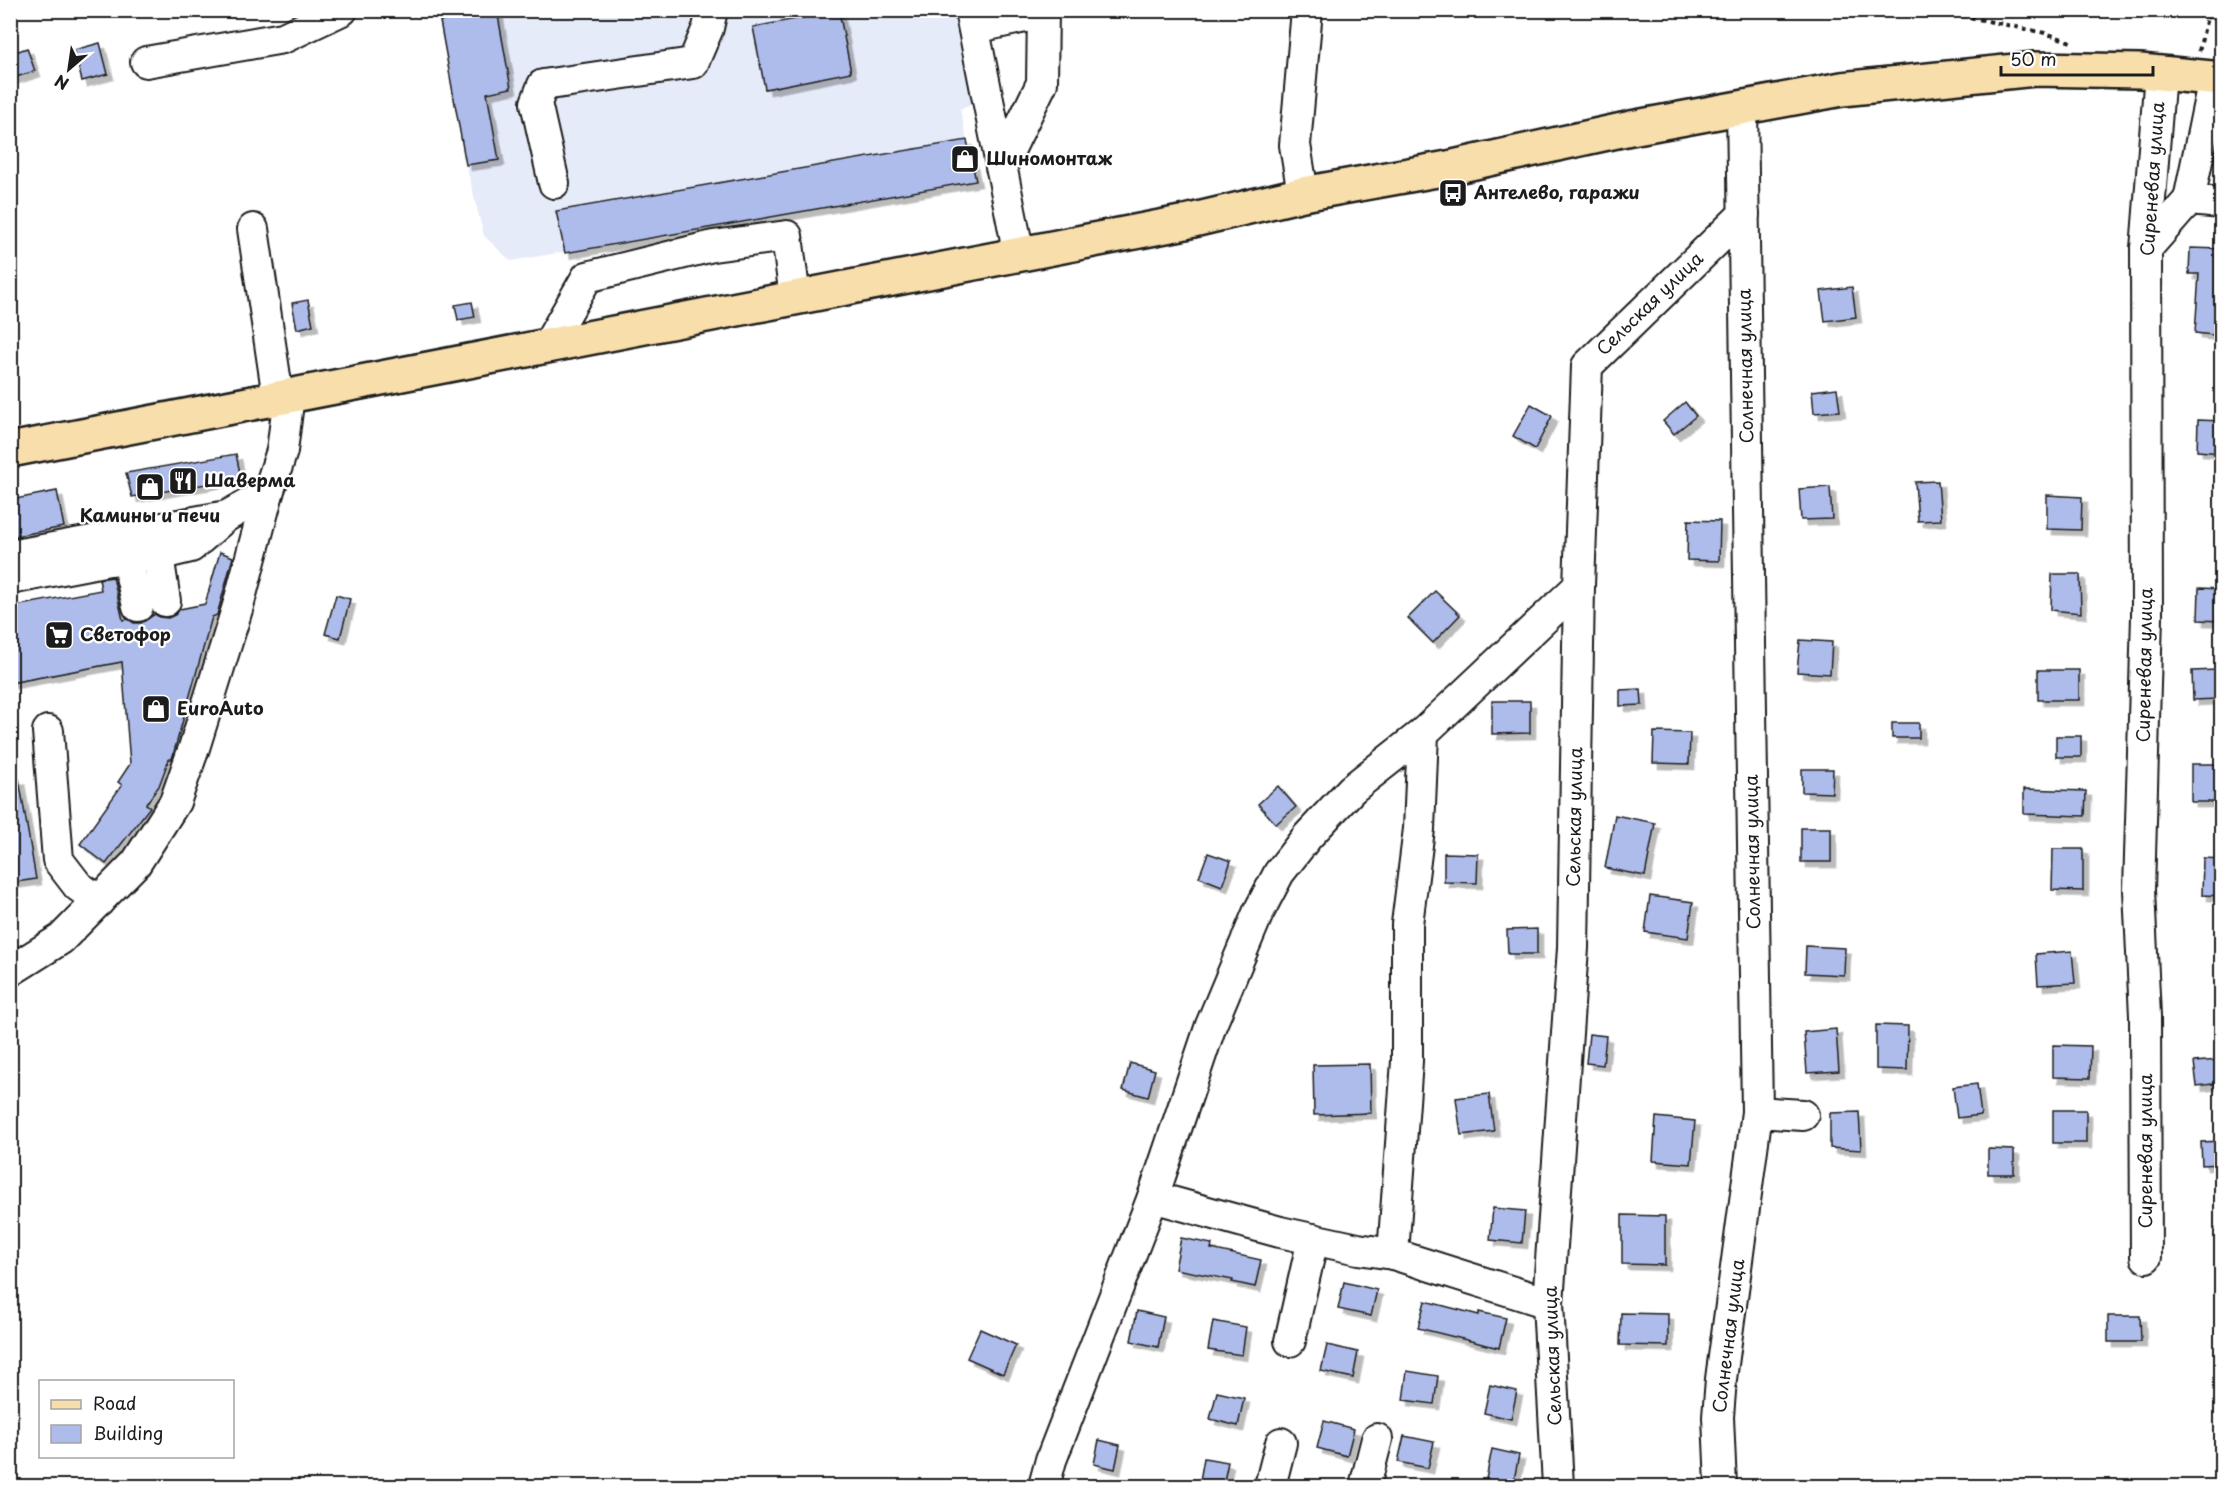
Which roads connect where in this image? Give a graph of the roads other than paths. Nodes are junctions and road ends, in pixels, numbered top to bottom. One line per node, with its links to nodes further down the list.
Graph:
1 (342, 10): 6 (street)
2 (712, 10): 11 (street)
3 (1307, 10): 12 (street)
4 (1043, 12): 5 (street); 10 (street)
5 (972, 19): 10 (street)
6 (146, 62)
7 (2160, 73): 8 (main road); 9 (main road); 17 (street, Сиреневая улица)
8 (2209, 78): 13 (street)
9 (1742, 107): 12 (main road); 15 (street, Солнечная улица)
10 (1001, 167): 18 (street)
11 (554, 183)
12 (1303, 194): 18 (main road)
13 (2189, 200): 14 (street); 17 (street)
14 (2222, 203)
15 (1744, 214): 29 (street, Сельская улица); 34 (street, Солнечная улица)
16 (253, 229): 21 (street)
17 (2146, 249): 39 (street, Сиреневая улица)
18 (1018, 255): 19 (main road)
19 (795, 298): 20 (main road); 20 (street)
20 (548, 345): 21 (main road)
21 (284, 396): 22 (main road); 23 (street)
22 (10, 450)
23 (268, 493): 24 (street); 32 (street)
24 (227, 516): 25 (street); 26 (street)
25 (115, 552): 26 (street); 26 (street); 27 (street); 28 (street)
26 (158, 555)
27 (10, 556)
28 (10, 579)
29 (1579, 586): 31 (street); 40 (street, Сельская улица)
30 (48, 731): 32 (street)
31 (1423, 732): 36 (street); 38 (street)
32 (99, 900): 33 (street)
33 (10, 971)
34 (1756, 1112): 35 (street); 48 (street, Солнечная улица)
35 (1803, 1115)
36 (1153, 1197): 37 (street); 44 (street)
37 (1313, 1239): 38 (street); 41 (street)
38 (1394, 1254): 40 (street)
39 (2146, 1257)
40 (1548, 1303): 47 (street, Сельская улица)
41 (1290, 1341)
42 (1377, 1439): 46 (street)
43 (1281, 1443): 45 (street)
44 (1044, 1486)
45 (1270, 1486)
46 (1365, 1486)
47 (1558, 1486)
48 (1721, 1486)

